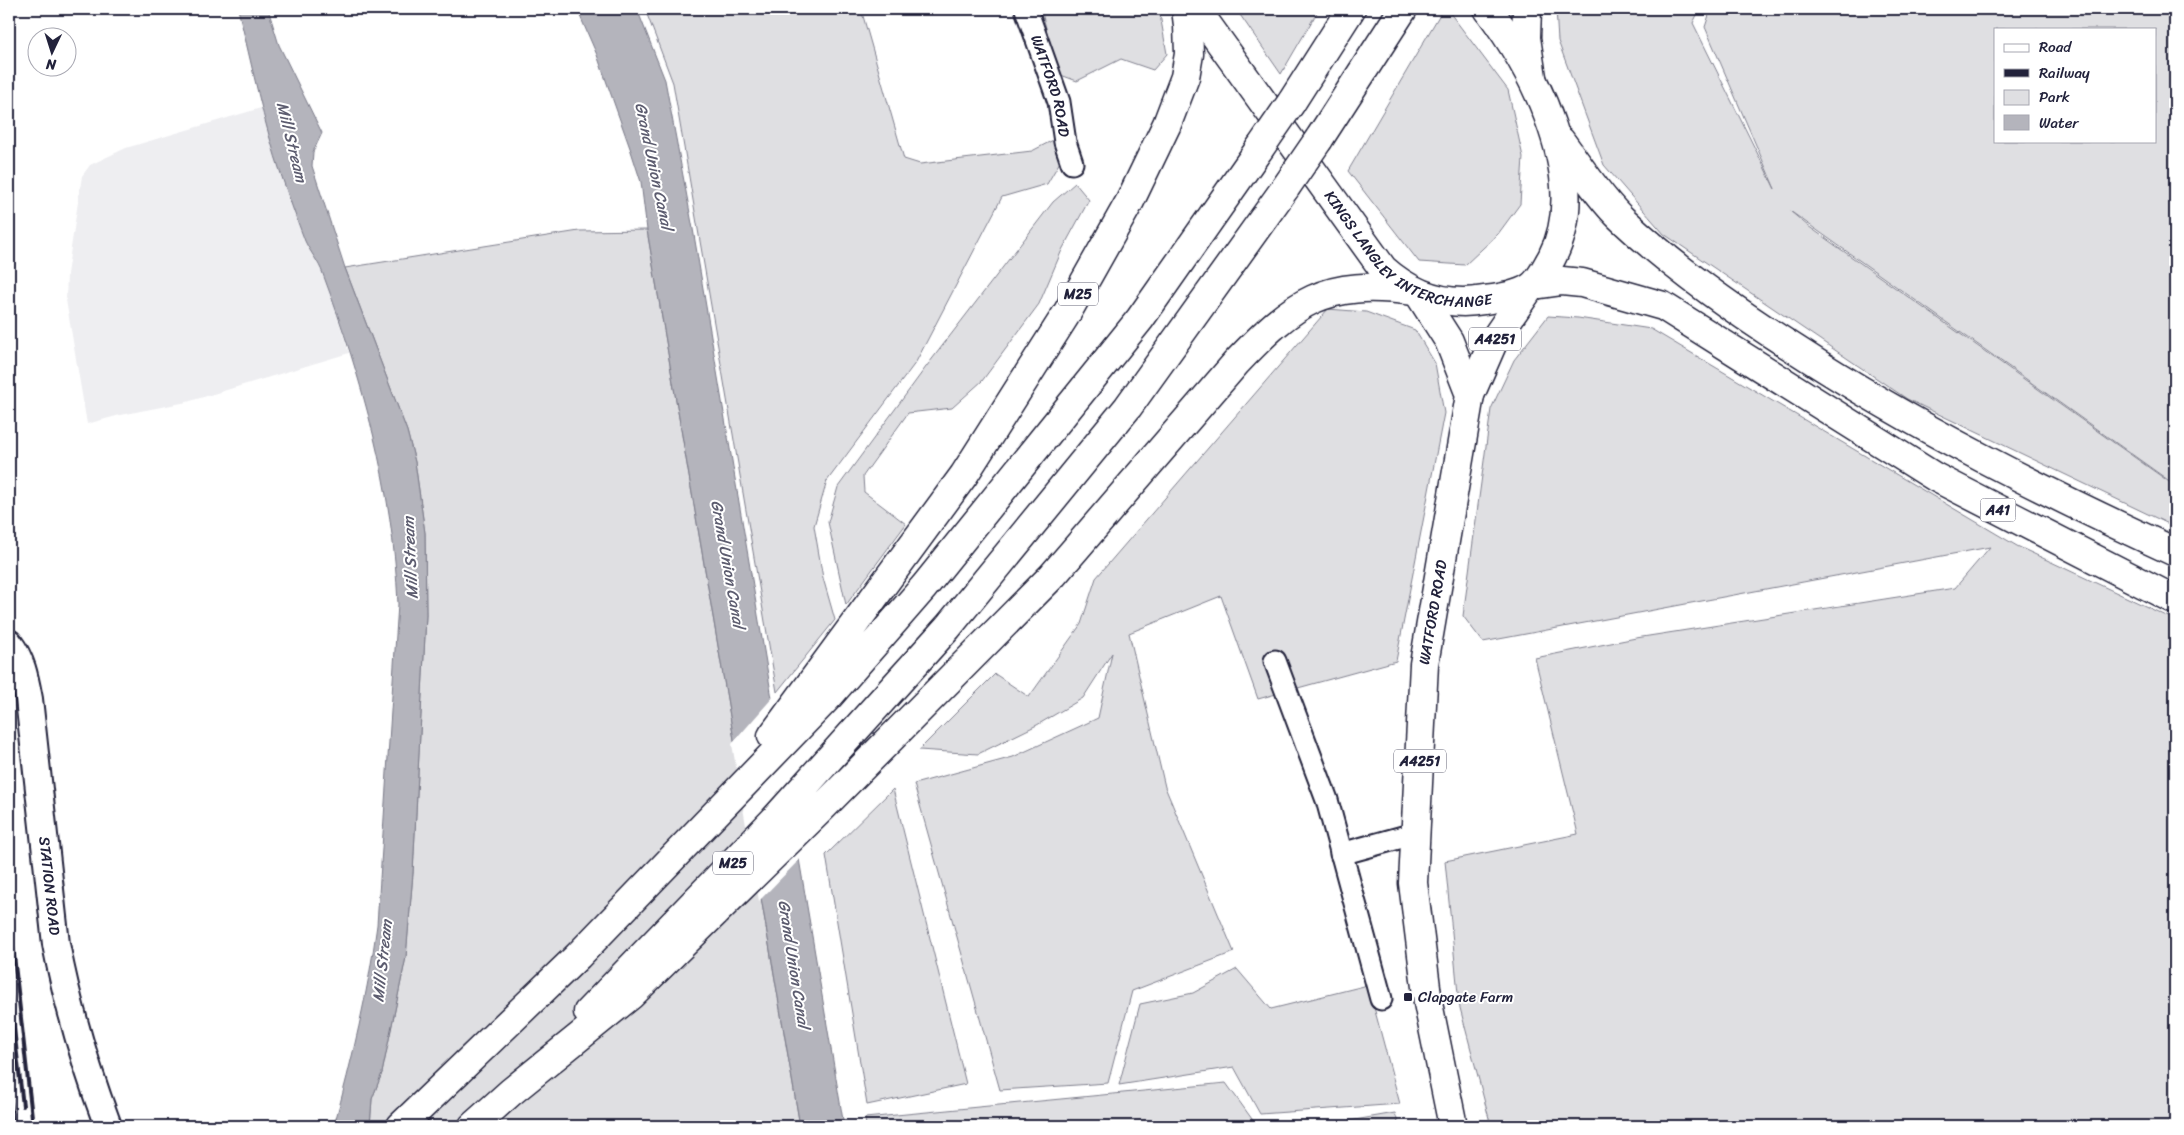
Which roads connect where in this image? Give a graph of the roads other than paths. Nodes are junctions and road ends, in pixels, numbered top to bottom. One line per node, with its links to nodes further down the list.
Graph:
1 (1026, 9): 10 (street, WATFORD ROAD)
2 (1186, 9): 18 (main road, M25)
3 (1196, 9): 12 (main road, KINGS LANGLEY INTERCHANGE)
4 (1351, 9): 18 (main road, M25, bridge)
5 (1404, 9): 22 (main road, M25, bridge)
6 (1488, 9): 8 (main road)
7 (1527, 9): 8 (main road)
8 (1532, 77): 9 (main road)
9 (1553, 131): 11 (main road); 14 (main road, A41)
10 (1072, 163)
11 (1531, 287): 12 (main road, KINGS LANGLEY INTERCHANGE); 13 (main road, WATFORD ROAD / A4251); 15 (main road, A41)
12 (1416, 293): 13 (main road, A4251); 22 (main road, M25)
13 (1470, 396): 19 (main road, WATFORD ROAD / A4251)
14 (2175, 552)
15 (2175, 600)
16 (9, 643): 23 (street, STATION ROAD)
17 (1275, 661): 20 (street)
18 (724, 804): 24 (main road, M25)
19 (1416, 833): 20 (street); 26 (main road, WATFORD ROAD / A4251)
20 (1341, 854): 21 (street)
21 (1381, 998)
22 (511, 1092): 25 (main road, M25)
23 (108, 1126)
24 (401, 1126)
25 (473, 1126)
26 (1453, 1126)

